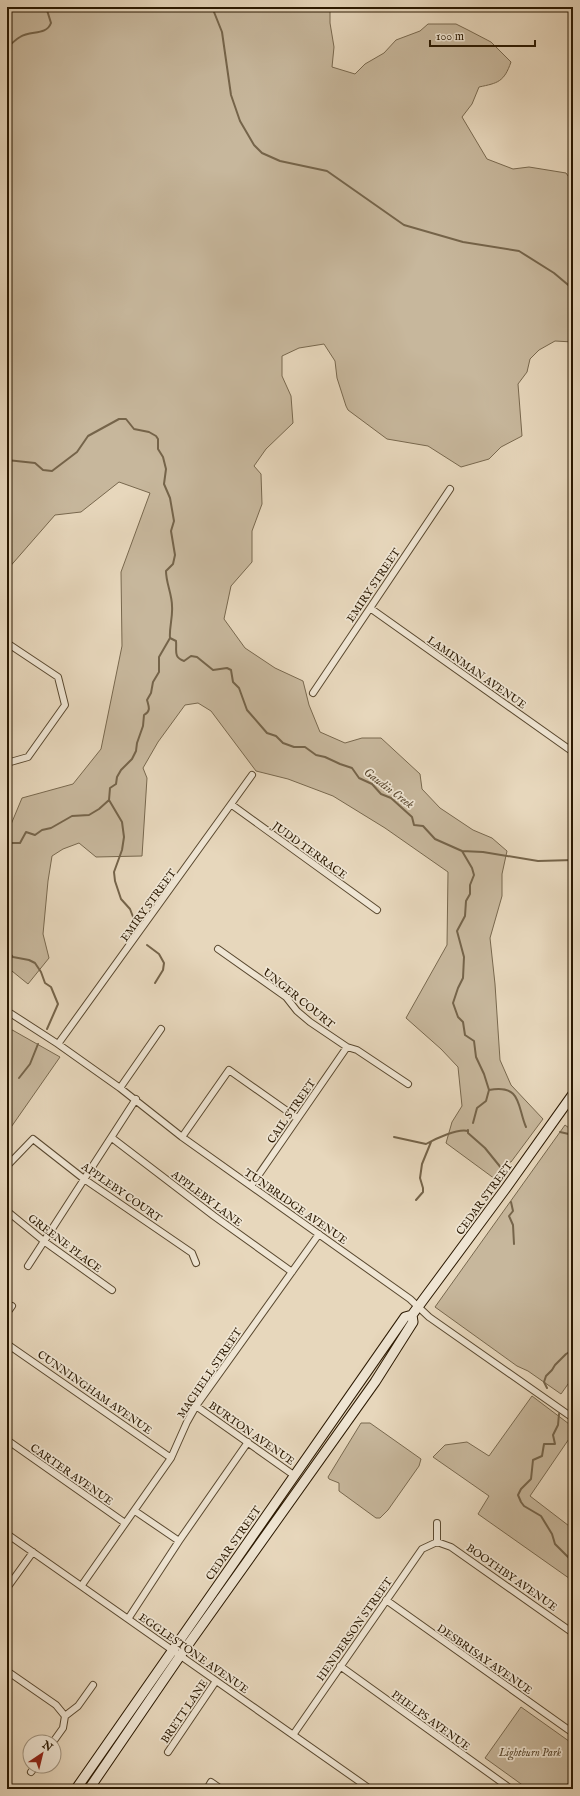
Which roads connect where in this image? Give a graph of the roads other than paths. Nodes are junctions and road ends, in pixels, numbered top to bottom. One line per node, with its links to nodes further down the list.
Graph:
1 (450, 489): 2 (street, EMIRY STREET)
2 (370, 608): 4 (street, EMIRY STREET); 5 (street, LAMINMAN AVENUE)
3 (7, 643): 6 (street)
4 (313, 693)
5 (573, 752)
6 (7, 763)
7 (252, 775): 8 (street, EMIRY STREET)
8 (232, 805): 9 (street, JUDD TERRACE); 13 (street, EMIRY STREET)
9 (377, 910)
10 (218, 949): 14 (street, UNGER COURT)
11 (7, 1011): 13 (street, TUNBRIDGE AVENUE)
12 (161, 1029): 16 (street)
13 (58, 1044): 16 (street, TUNBRIDGE AVENUE)
14 (347, 1047): 15 (street, UNGER COURT); 19 (street, CAIL STREET)
15 (408, 1084)
16 (120, 1088): 18 (street, TUNBRIDGE AVENUE)
17 (573, 1094): 33 (main road, CEDAR STREET)
18 (136, 1099): 20 (street, TUNBRIDGE AVENUE); 21 (street)
19 (297, 1118): 20 (street); 24 (street, CAIL STREET)
20 (182, 1137): 24 (street, TUNBRIDGE AVENUE)
21 (112, 1138): 23 (street); 30 (street, APPLEBY LANE)
22 (7, 1166): 23 (street, APPLEBY COURT)
23 (84, 1179): 27 (street); 28 (street, APPLEBY COURT)
24 (251, 1186): 26 (street, TUNBRIDGE AVENUE)
25 (7, 1211): 27 (street, GREENE PLACE)
26 (319, 1234): 30 (street, MACHELL STREET); 33 (street, TUNBRIDGE AVENUE)
27 (44, 1242): 29 (street); 31 (street, GREENE PLACE)
28 (196, 1263)
29 (28, 1266)
30 (292, 1272): 36 (street, MACHELL STREET)
31 (112, 1290)
32 (12, 1306): 34 (street)
33 (415, 1311): 37 (street, TUNBRIDGE AVENUE); 41 (main road, CEDAR STREET); 54 (main road, CEDAR STREET)
34 (7, 1313)
35 (7, 1344): 40 (street, CUNNINGHAM AVENUE)
36 (196, 1406): 39 (street, BURTON AVENUE); 40 (street, MACHELL STREET)
37 (573, 1418)
38 (7, 1440): 43 (street, CARTER AVENUE)
39 (248, 1442): 41 (street, BURTON AVENUE); 46 (street)
40 (171, 1458): 42 (street, MACHELL STREET)
41 (295, 1476): 54 (main road, CEDAR STREET)
42 (134, 1511): 43 (street, MACHELL STREET); 46 (street)
43 (125, 1523): 49 (street, MACHELL STREET)
44 (437, 1523): 47 (street)
45 (7, 1534): 48 (street, EGGLESTONE AVENUE)
46 (179, 1541): 52 (street)
47 (437, 1542): 51 (street, HENDERSON STREET); 53 (street, BOOTHBY AVENUE)
48 (33, 1552): 49 (street, EGGLESTONE AVENUE); 50 (street)
49 (82, 1585): 52 (street, EGGLESTONE AVENUE)
50 (7, 1588)
51 (386, 1600): 55 (street, HENDERSON STREET); 60 (street, DESBRISAY AVENUE)
52 (128, 1619): 54 (street, EGGLESTONE AVENUE)
53 (573, 1633)
54 (177, 1653): 57 (street, EGGLESTONE AVENUE); 64 (main road, CEDAR STREET); 65 (main road, CEDAR STREET)
55 (340, 1666): 62 (street, HENDERSON STREET); 69 (street, PHELPS AVENUE)
56 (7, 1671): 59 (street)
57 (216, 1681): 62 (street, EGGLESTONE AVENUE); 63 (street, BRETT LANE)
58 (93, 1685): 59 (street)
59 (65, 1716): 61 (street)
60 (573, 1733)
61 (58, 1734)
62 (293, 1735): 68 (street, EGGLESTONE AVENUE)
63 (168, 1752)
64 (76, 1789)
65 (89, 1789)
66 (207, 1789): 67 (street)
67 (221, 1789)
68 (370, 1789)
69 (511, 1789)

